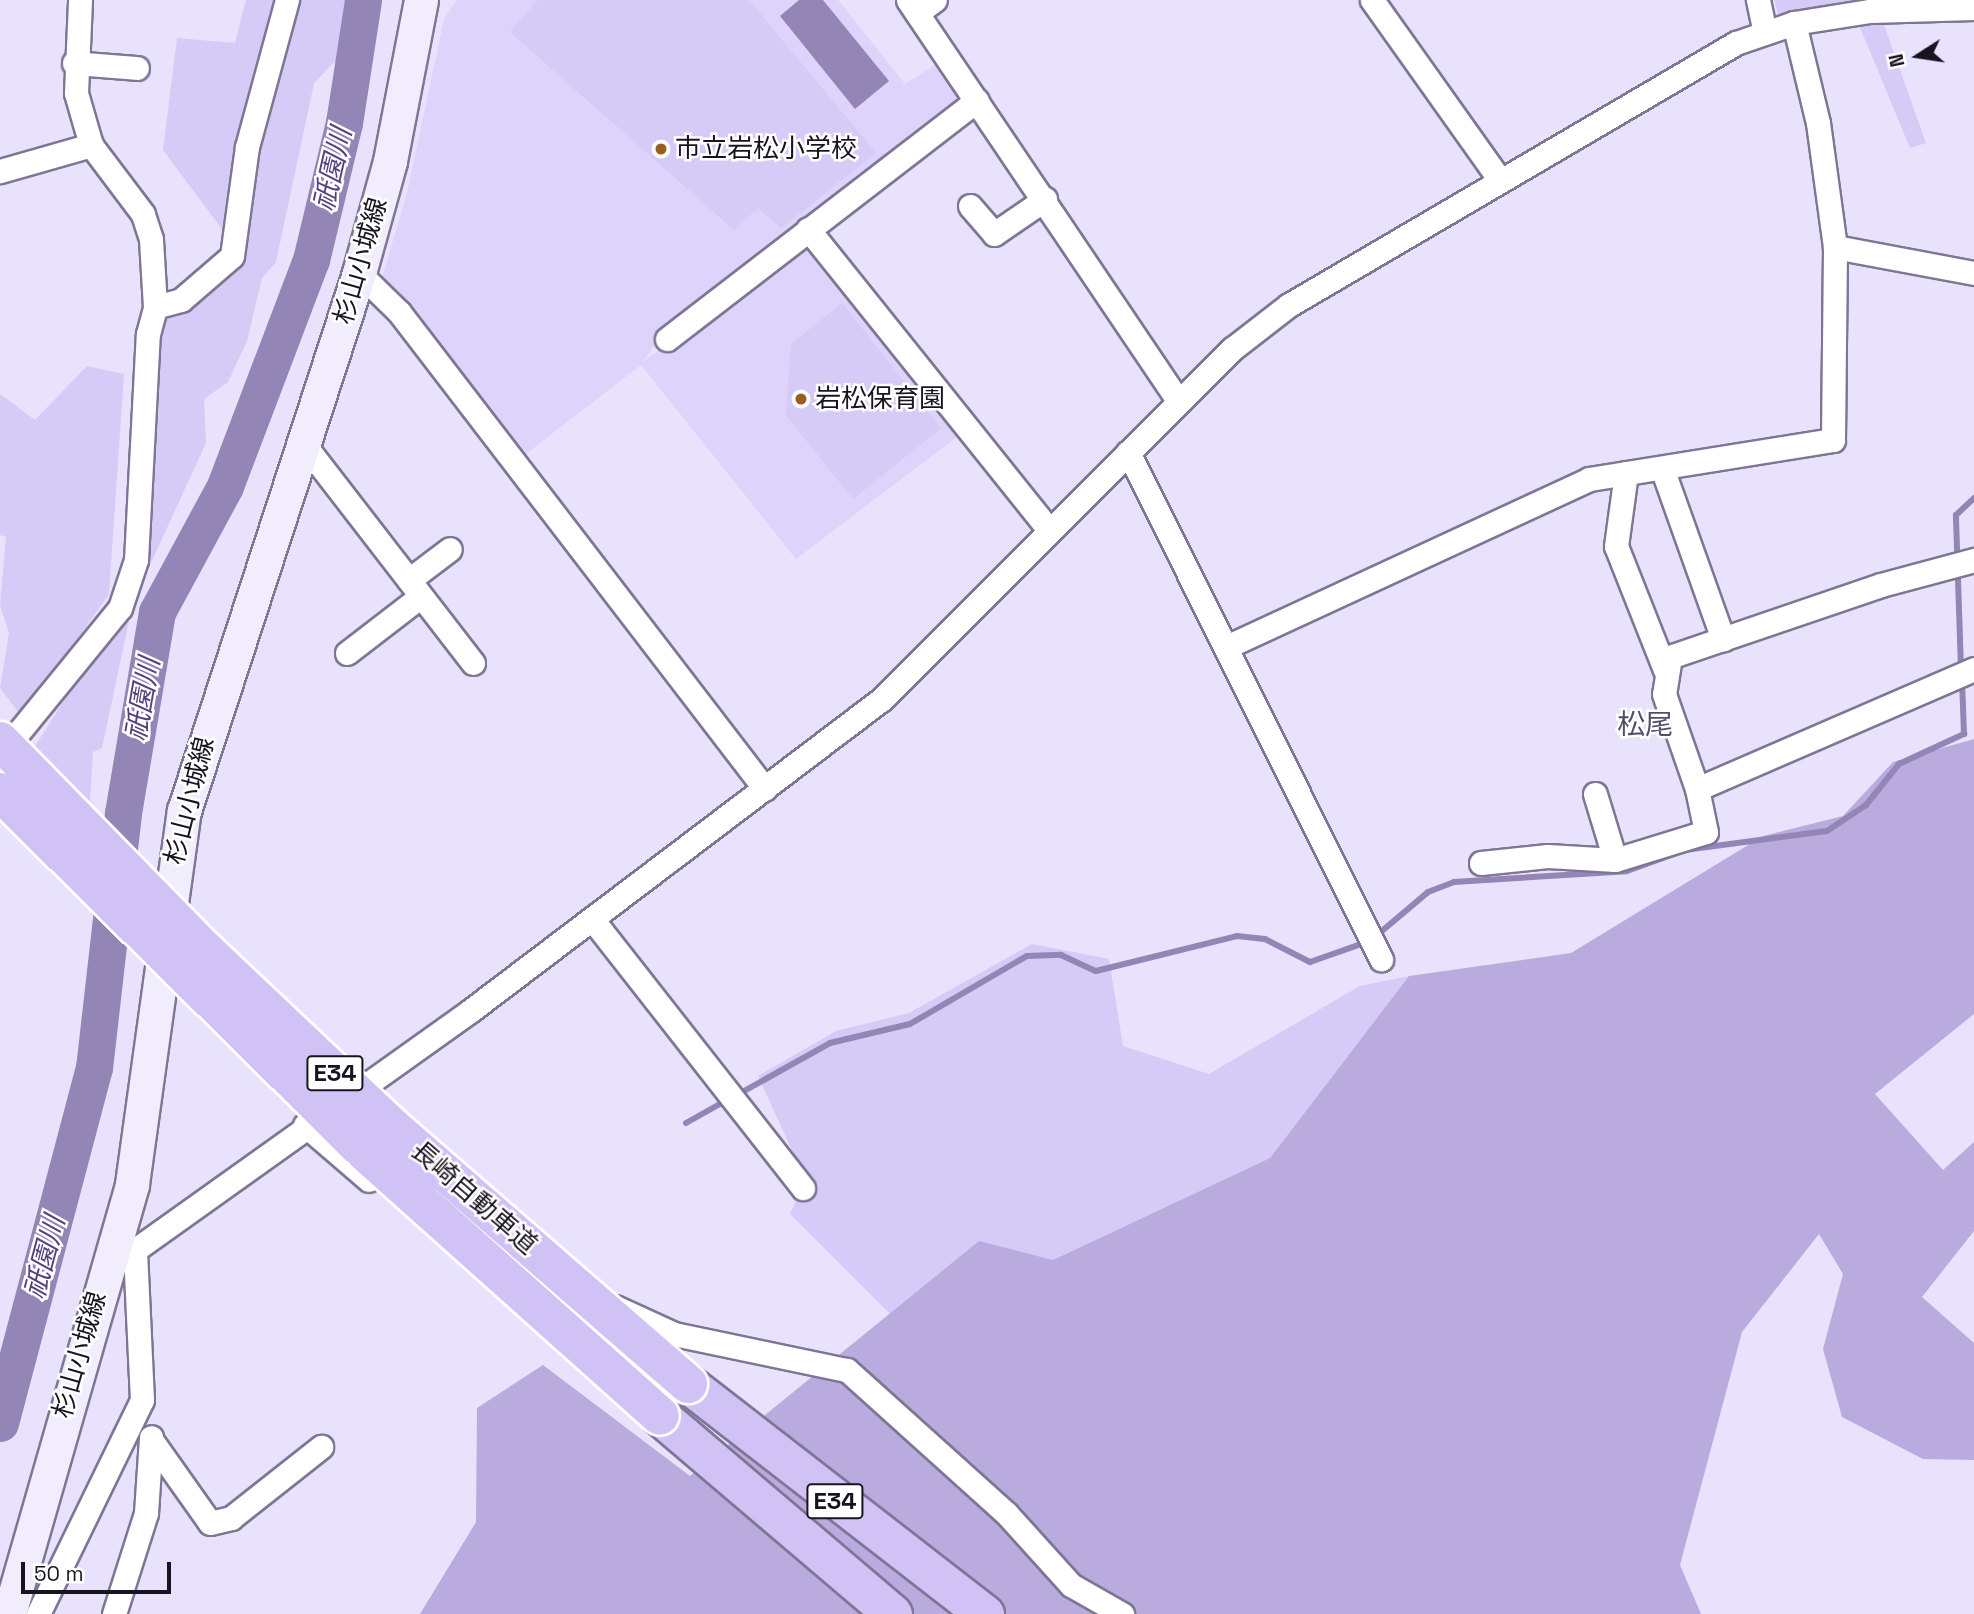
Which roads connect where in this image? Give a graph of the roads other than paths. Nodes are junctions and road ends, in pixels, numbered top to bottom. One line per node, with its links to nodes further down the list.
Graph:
1 (80, 0): 10 (street)
2 (287, 0): 22 (street)
3 (421, 0): 20 (main road, 杉山小城線)
4 (1372, 0): 15 (street)
5 (1758, 0): 9 (street)
6 (920, 4): 12 (street)
7 (1974, 8): 8 (street)
8 (1794, 23): 9 (street); 19 (street)
9 (1765, 32): 15 (street)
10 (75, 63): 11 (street); 13 (street)
11 (137, 68)
12 (977, 100): 16 (street); 18 (street)
13 (91, 145): 14 (street); 22 (street)
14 (0, 171)
15 (1499, 179): 24 (street)
16 (1045, 199): 17 (street); 24 (street)
17 (970, 206)
18 (808, 229): 23 (street); 29 (street)
19 (1835, 247): 21 (street); 27 (street)
20 (359, 273): 25 (main road, 杉山小城線); 41 (street)
21 (1974, 273)
22 (155, 307): 40 (street)
23 (667, 339)
24 (1179, 402): 26 (street)
25 (303, 443): 32 (street); 51 (main road, 杉山小城線)
26 (1128, 452): 29 (street); 34 (street)
27 (1662, 468): 28 (street); 33 (street)
28 (1626, 473): 34 (street); 37 (street)
29 (1049, 530): 41 (street)
30 (450, 549): 32 (street)
31 (1963, 563): 33 (street)
32 (415, 588): 35 (street); 36 (street)
33 (1723, 639): 37 (street)
34 (1226, 647): 48 (street)
35 (347, 653)
36 (473, 663)
37 (1665, 670): 42 (street)
38 (1965, 671): 42 (street)
39 (0, 741): 59 (highway, 長崎自動車道 / E34, bridge)
40 (0, 755)
41 (765, 789): 47 (street)
42 (1697, 789): 45 (street)
43 (0, 792): 58 (highway, 長崎自動車道 / E34, bridge)
44 (1595, 794): 45 (street)
45 (1615, 860): 46 (street)
46 (1481, 863)
47 (592, 919): 49 (street); 50 (street)
48 (1374, 945)
49 (305, 1125): 51 (street); 60 (street)
50 (803, 1188)
51 (124, 1246): 52 (street); 55 (main road, 杉山小城線)
52 (142, 1400): 53 (street); 56 (street)
53 (152, 1441): 54 (street); 57 (street)
54 (321, 1447)
55 (9, 1614)
56 (38, 1614)
57 (114, 1614)
58 (893, 1614)
59 (985, 1614)
60 (1122, 1614)

